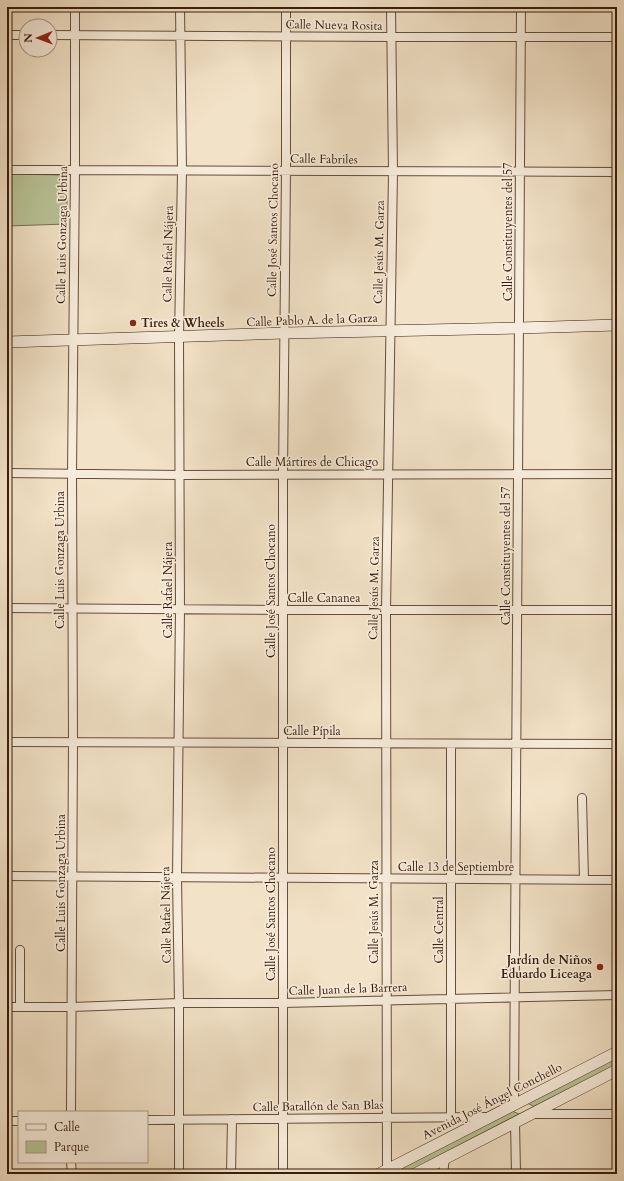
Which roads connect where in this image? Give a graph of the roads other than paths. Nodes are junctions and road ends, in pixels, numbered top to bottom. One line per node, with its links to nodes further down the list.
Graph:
1 (75, 7): 9 (street, Calle Luis Gonzaga Urbina)
2 (180, 7): 10 (street, Calle Rafael Nájera)
3 (286, 7): 11 (street, Calle José Santos Chocano)
4 (391, 7): 12 (street, Calle Jesús M. Garza)
5 (521, 7): 14 (street, Calle Constituyentes del 57)
6 (7, 35): 7 (street)
7 (18, 35)
8 (58, 35): 9 (street, Calle Nueva Rosita)
9 (75, 35): 10 (street, Calle Nueva Rosita); 16 (street, Calle Luis Gonzaga Urbina)
10 (180, 36): 11 (street, Calle Nueva Rosita); 17 (street, Calle Rafael Nájera)
11 (286, 36): 12 (street, Calle Nueva Rosita); 18 (street, Calle José Santos Chocano)
12 (391, 37): 14 (street, Calle Nueva Rosita); 19 (street, Calle Jesús M. Garza)
13 (617, 37): 14 (street, Calle Nueva Rosita)
14 (521, 38): 20 (street, Calle Constituyentes del 57)
15 (7, 170): 16 (street, Calle Fabriles)
16 (75, 170): 17 (street, Calle Fabriles); 27 (street, Calle Luis Gonzaga Urbina)
17 (182, 171): 18 (street, Calle Fabriles); 26 (street, Calle Rafael Nájera)
18 (286, 171): 19 (street, Calle Fabriles); 25 (street, Calle José Santos Chocano)
19 (393, 172): 20 (street, Calle Fabriles); 24 (street, Calle Jesús M. Garza)
20 (520, 172): 21 (street, Calle Fabriles); 23 (street, Calle Constituyentes del 57)
21 (617, 172)
22 (617, 325): 23 (street, Calle Pablo A. de la Garza)
23 (519, 328): 24 (street, Calle Pablo A. de la Garza); 32 (street, Calle Constituyentes del 57)
24 (390, 330): 25 (street, Calle Pablo A. de la Garza); 31 (street, Calle Jesús M. Garza)
25 (284, 333): 26 (street, Calle Pablo A. de la Garza); 35 (street, Calle José Santos Chocano)
26 (179, 337): 27 (street, Calle Pablo A. de la Garza); 34 (street, Calle Rafael Nájera)
27 (73, 340): 28 (street, Calle Pablo A. de la Garza); 30 (street, Calle Luis Gonzaga Urbina)
28 (7, 342)
29 (7, 473): 30 (street, Calle Mártires de Chicago)
30 (72, 473): 34 (street, Calle Mártires de Chicago); 37 (street, Calle Luis Gonzaga Urbina)
31 (388, 474): 32 (street, Calle Mártires de Chicago); 35 (street, Calle Mártires de Chicago); 40 (street, Calle Jesús M. Garza)
32 (519, 474): 33 (street, Calle Mártires de Chicago); 41 (street, Calle Constituyentes del 57)
33 (617, 474)
34 (180, 475): 35 (street, Calle Mártires de Chicago); 38 (street, Calle Rafael Nájera)
35 (283, 475): 39 (street, Calle José Santos Chocano)
36 (7, 608): 37 (street, Calle Cananea)
37 (72, 608): 38 (street, Calle Cananea); 44 (street, Calle Luis Gonzaga Urbina)
38 (180, 610): 39 (street, Calle Cananea); 45 (street, Calle Rafael Nájera)
39 (284, 610): 40 (street, Calle Cananea); 46 (street, Calle José Santos Chocano)
40 (386, 610): 41 (street, Calle Cananea); 47 (street, Calle Jesús M. Garza)
41 (518, 610): 42 (street, Calle Cananea); 49 (street, Calle Constituyentes del 57)
42 (617, 610)
43 (7, 742): 44 (street, Calle Pípila)
44 (73, 742): 45 (street, Calle Pípila); 53 (street, Calle Luis Gonzaga Urbina)
45 (179, 743): 46 (street, Calle Pípila); 54 (street, Calle Rafael Nájera)
46 (284, 743): 47 (street, Calle Pípila); 55 (street, Calle José Santos Chocano)
47 (386, 743): 48 (street, Calle Pípila); 56 (street, Calle Jesús M. Garza)
48 (451, 744): 49 (street, Calle Pípila); 57 (street, Calle Central)
49 (517, 744): 50 (street, Calle Pípila); 58 (street, Calle Constituyentes del 57)
50 (617, 744)
51 (582, 798): 59 (street)
52 (7, 876): 53 (street, Calle 13 de Septiembre)
53 (72, 877): 54 (street, Calle 13 de Septiembre); 70 (street, Calle Luis Gonzaga Urbina)
54 (177, 878): 55 (street, Calle 13 de Septiembre); 66 (street, Calle Rafael Nájera)
55 (283, 878): 56 (street, Calle 13 de Septiembre); 67 (street, Calle José Santos Chocano)
56 (386, 878): 57 (street, Calle 13 de Septiembre); 65 (street, Calle Jesús M. Garza)
57 (452, 879): 58 (street, Calle 13 de Septiembre); 64 (street, Calle Central)
58 (516, 879): 59 (street, Calle 13 de Septiembre); 63 (street, Calle Constituyentes del 57)
59 (584, 880): 60 (street, Calle 13 de Septiembre)
60 (617, 880)
61 (20, 950): 69 (street)
62 (617, 995): 63 (street, Calle Juan de la Barrera)
63 (515, 997): 64 (street, Calle Juan de la Barrera); 73 (street, Calle Constituyentes del 57)
64 (451, 999): 65 (street, Calle Juan de la Barrera); 78 (street, Calle Central)
65 (386, 1000): 67 (street, Calle Juan de la Barrera); 77 (street, Calle Jesús M. Garza)
66 (179, 1003): 67 (street, Calle Juan de la Barrera); 70 (street, Calle Juan de la Barrera); 83 (street, Calle Rafael Nájera)
67 (283, 1003): 80 (street, Calle José Santos Chocano)
68 (7, 1007): 69 (street, Calle Juan de la Barrera)
69 (20, 1007): 70 (street, Calle Juan de la Barrera)
70 (72, 1007): 74 (street, Calle Luis Gonzaga Urbina)
71 (617, 1052): 73 (street, Avenida José Ángel Conchello)
72 (617, 1070): 75 (street)
73 (514, 1104): 75 (street); 79 (street, Avenida José Ángel Conchello)
74 (72, 1111)
75 (530, 1114): 76 (street); 86 (street)
76 (617, 1114)
77 (386, 1117): 78 (street, Calle Batallón de San Blas); 80 (street, Calle Batallón de San Blas); 89 (street, Calle Jesús M. Garza)
78 (451, 1117): 79 (street, Calle Batallón de San Blas)
79 (490, 1117): 89 (street, Avenida José Ángel Conchello)
80 (283, 1118): 81 (street, Calle Batallón de San Blas); 93 (street, Calle José Santos Chocano)
81 (232, 1119): 83 (street, Calle Batallón de San Blas); 92 (street)
82 (148, 1120): 83 (street, Calle Batallón de San Blas)
83 (179, 1120): 91 (street, Calle Rafael Nájera)
84 (7, 1121): 85 (street)
85 (18, 1121)
86 (515, 1122): 87 (street); 96 (street)
87 (445, 1158): 94 (street); 95 (street)
88 (72, 1163): 90 (street)
89 (383, 1172)
90 (72, 1174)
91 (179, 1174)
92 (231, 1174)
93 (283, 1174)
94 (415, 1174)
95 (443, 1174)
96 (516, 1174)

